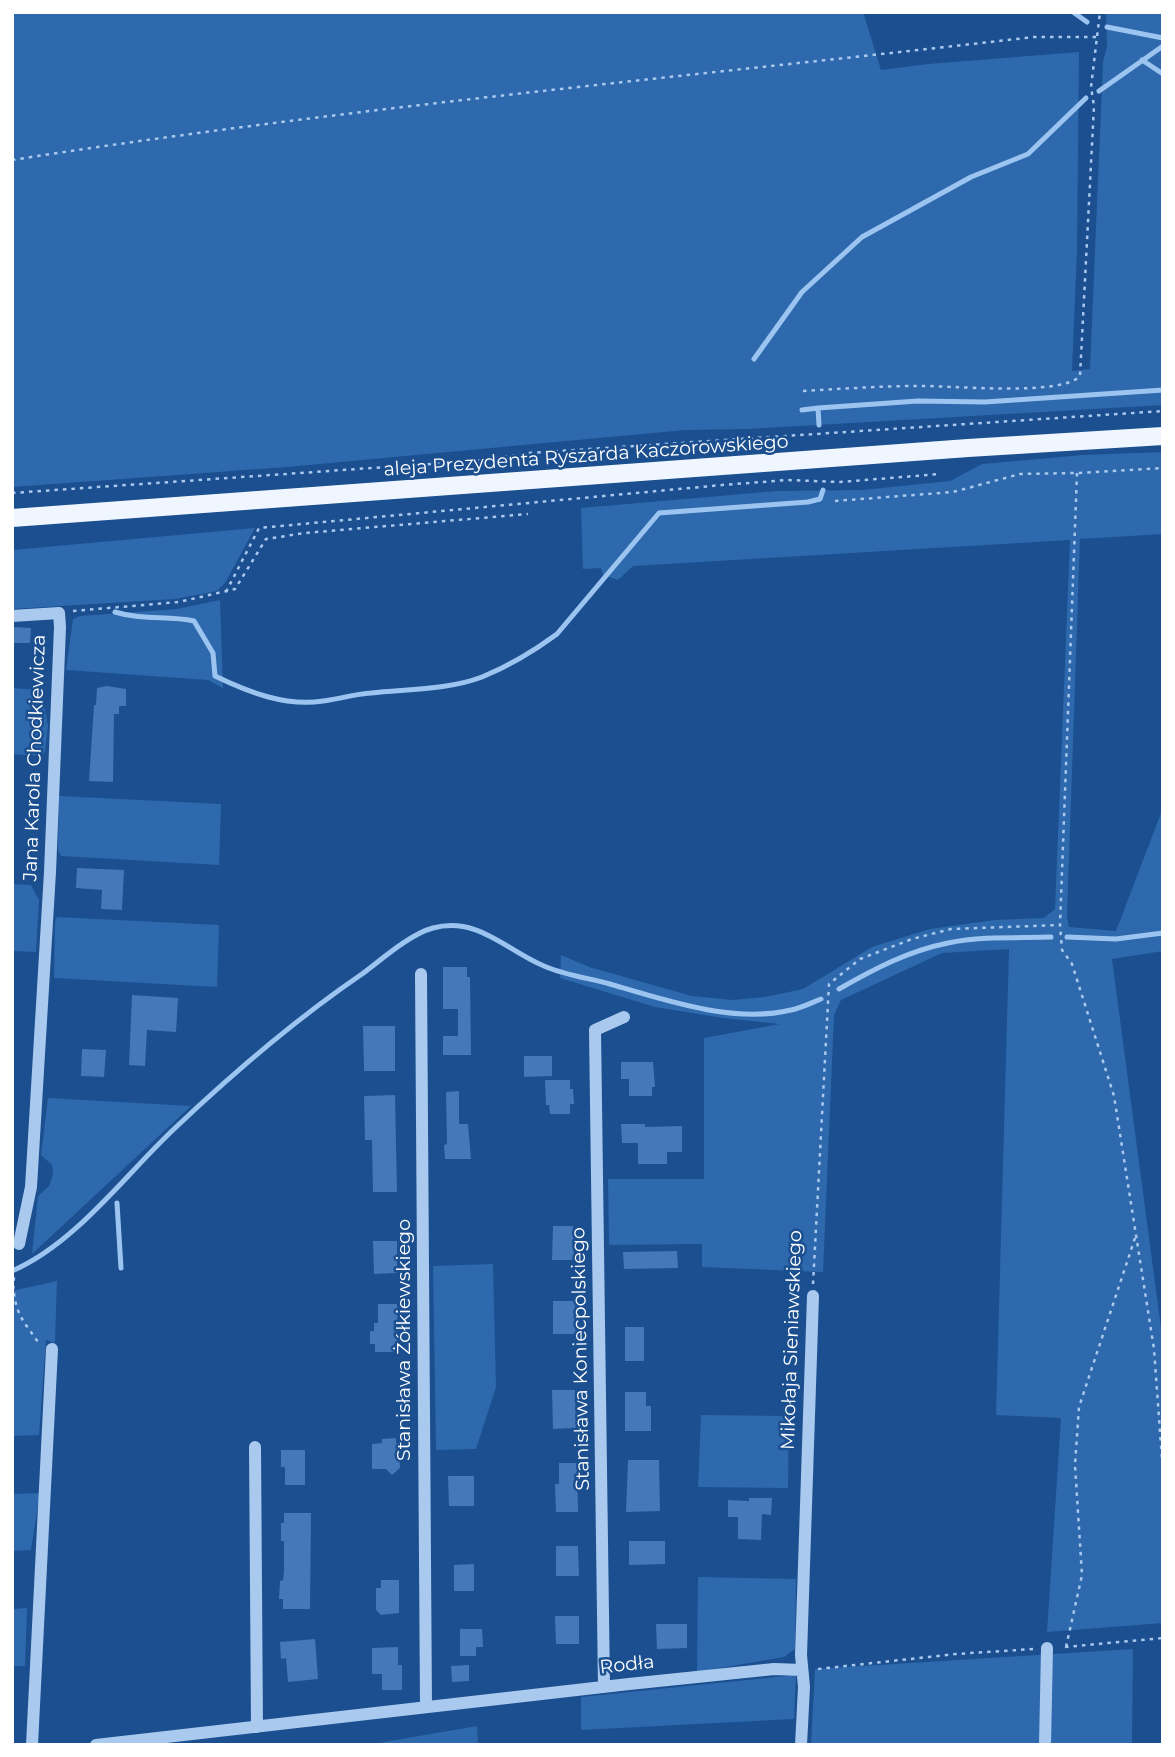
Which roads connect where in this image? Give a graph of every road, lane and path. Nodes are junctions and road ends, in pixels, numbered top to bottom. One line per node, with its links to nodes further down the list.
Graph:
1 (1100, 12): 2 (path)
2 (1097, 37): 3 (path); 4 (path)
3 (12, 160)
4 (803, 391)
5 (1163, 411): 10 (path)
6 (1163, 436): 13 (main road, aleja Prezydenta Ryszarda Kaczorowskiego)
7 (1163, 468): 9 (path)
8 (940, 474): 14 (path)
9 (1077, 474): 11 (path); 17 (path)
10 (12, 493)
11 (835, 501)
12 (528, 514): 14 (path)
13 (12, 518)
14 (226, 592): 15 (path)
15 (59, 613): 16 (street, Jana Karola Chodkiewicza); 21 (street, Jana Karola Chodkiewicza)
16 (12, 616)
17 (1060, 925): 20 (path); 24 (path, Mikołaja Sieniawskiego)
18 (421, 974): 35 (street, Stanisława Żółkiewskiego)
19 (624, 1017): 34 (street, Stanisława Koniecpolskiego)
20 (1136, 1237): 27 (path); 31 (path)
21 (19, 1244)
22 (12, 1269): 23 (path)
23 (13, 1293): 25 (path)
24 (813, 1296): 33 (street, Mikołaja Sieniawskiego)
25 (52, 1349): 37 (street)
26 (1163, 1383): 27 (path)
27 (1156, 1384): 29 (path)
28 (255, 1447): 36 (street)
29 (1163, 1473)
30 (1163, 1638): 31 (path)
31 (1066, 1647): 32 (path)
32 (1047, 1648): 33 (path); 40 (street)
33 (802, 1670): 34 (street, Rodła); 39 (street, Mikołaja Sieniawskiego)
34 (604, 1687): 35 (street, Rodła)
35 (426, 1707): 36 (street, Rodła)
36 (257, 1727): 38 (street, Rodła)
37 (32, 1745)
38 (96, 1745)
39 (801, 1745)
40 (1045, 1745)

